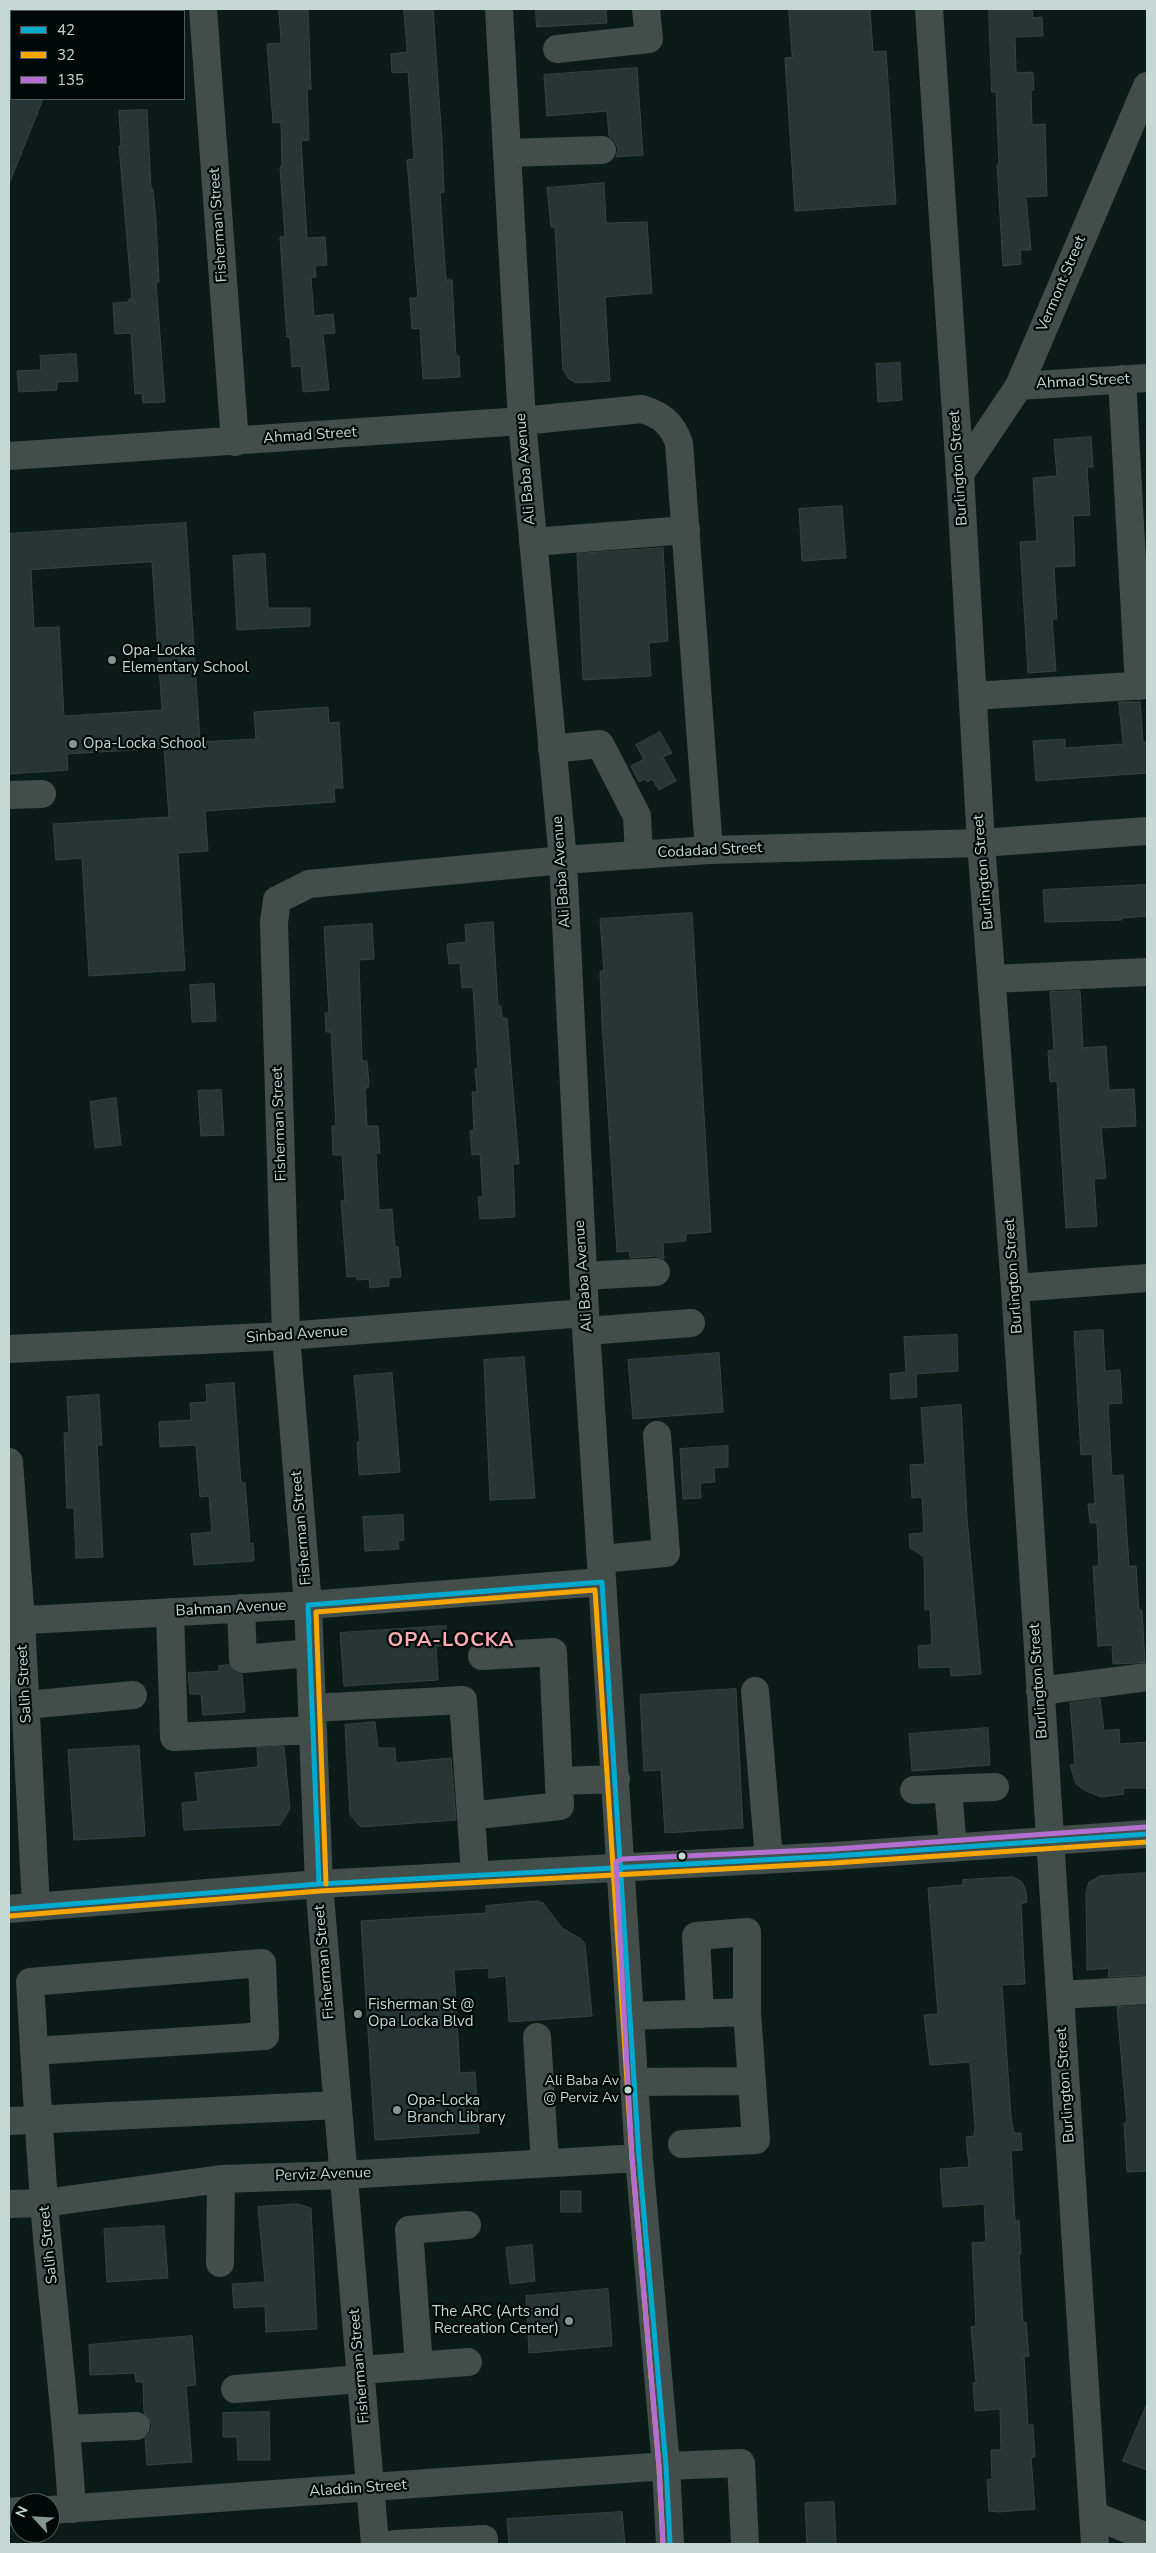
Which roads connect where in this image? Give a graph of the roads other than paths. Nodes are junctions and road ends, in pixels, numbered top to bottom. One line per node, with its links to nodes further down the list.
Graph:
1 (203, 9): 12 (street, Fisherman Street)
2 (499, 9): 8 (street, Ali Baba Avenue)
3 (646, 9): 5 (street)
4 (929, 9): 14 (street, Burlington Street)
5 (557, 49)
6 (1147, 86): 10 (street, Vermont Street)
7 (602, 150): 8 (street)
8 (507, 153): 11 (street, Ali Baba Avenue)
9 (1135, 379): 10 (street, Ahmad Street); 17 (street)
10 (1019, 386): 14 (street, Vermont Street)
11 (522, 421): 12 (street, Ahmad Street); 15 (street, Ahmad Street); 16 (street, Ali Baba Avenue)
12 (235, 442): 13 (street, Ahmad Street)
13 (9, 456)
14 (960, 474): 18 (street, Burlington Street)
15 (686, 530): 16 (street); 24 (street, Ahmad Street)
16 (533, 542): 19 (street, Ali Baba Avenue)
17 (1143, 685): 18 (street)
18 (973, 696): 23 (street, Burlington Street)
19 (552, 750): 25 (street); 26 (street, Ali Baba Avenue)
20 (42, 794): 21 (street)
21 (9, 795)
22 (1147, 830): 23 (street, Codadad Street)
23 (981, 843): 24 (street, Codadad Street); 29 (street, Burlington Street)
24 (709, 850): 25 (street, Codadad Street)
25 (639, 855): 26 (street, Codadad Street)
26 (563, 860): 27 (street, Codadad Street); 31 (street, Ali Baba Avenue)
27 (277, 900): 36 (street, Fisherman Street)
28 (1147, 972): 29 (street)
29 (993, 979): 33 (street, Burlington Street)
30 (656, 1272): 31 (street)
31 (583, 1276): 34 (street, Ali Baba Avenue)
32 (1147, 1278): 33 (street)
33 (1015, 1288): 48 (street, Burlington Street)
34 (586, 1322): 35 (street, Sinbad Avenue); 36 (street, Sinbad Avenue); 40 (street, Ali Baba Avenue)
35 (691, 1323)
36 (286, 1336): 37 (street, Sinbad Avenue); 41 (street, Fisherman Street)
37 (9, 1349)
38 (657, 1435): 40 (street, Bahman Avenue)
39 (9, 1462): 44 (street, Salih Street)
40 (602, 1571): 41 (street, Bahman Avenue); 54 (street, Ali Baba Avenue)
41 (308, 1605): 42 (street, Bahman Avenue); 45 (street, Fisherman Street)
42 (241, 1608): 43 (street, Bahman Avenue); 45 (street)
43 (170, 1612): 44 (street, Bahman Avenue); 52 (street)
44 (15, 1621): 51 (street, Salih Street)
45 (310, 1653): 52 (street, Fisherman Street)
46 (482, 1656): 55 (street)
47 (1147, 1677): 48 (street)
48 (1040, 1690): 61 (street, Burlington Street)
49 (755, 1691): 63 (street)
50 (134, 1696): 51 (street)
51 (26, 1705): 53 (street, Salih Street)
52 (312, 1719): 65 (street); 66 (street, Fisherman Street)
53 (19, 1761): 67 (street, Salih Street)
54 (616, 1779): 55 (street); 64 (street, Ali Baba Avenue)
55 (559, 1781): 59 (street)
56 (995, 1787): 57 (street)
57 (948, 1789): 58 (street); 62 (street)
58 (914, 1790)
59 (487, 1814)
60 (1147, 1834): 61 (street)
61 (1050, 1840): 62 (street); 70 (street, Burlington Street)
62 (953, 1848): 63 (street)
63 (769, 1859): 64 (street)
64 (622, 1866): 65 (street); 73 (street, Ali Baba Avenue)
65 (475, 1875): 66 (street)
66 (318, 1884): 67 (street); 78 (street, Fisherman Street)
67 (36, 1906): 68 (street)
68 (9, 1909)
69 (1147, 1990): 70 (street)
70 (1060, 1995): 99 (street, Burlington Street)
71 (747, 2012): 72 (street); 72 (street); 76 (street)
72 (700, 2014): 73 (street)
73 (631, 2016): 77 (street, Ali Baba Avenue)
74 (537, 2037): 83 (street)
75 (34, 2051): 75 (street, Salih Street); 79 (street, Salih Street)
76 (752, 2081): 77 (street); 81 (street)
77 (635, 2082): 82 (street, Ali Baba Avenue)
78 (338, 2106): 79 (street); 84 (street, Fisherman Street)
79 (39, 2119): 80 (street); 86 (street, Salih Street)
80 (9, 2122)
81 (682, 2144)
82 (639, 2158): 83 (street, Perviz Avenue); 96 (street, Ali Baba Avenue)
83 (545, 2163): 84 (street, Perviz Avenue)
84 (343, 2175): 85 (street, Perviz Avenue); 92 (street, Fisherman Street)
85 (221, 2179): 86 (street, Perviz Avenue); 89 (street)
86 (44, 2203): 87 (street, Perviz Avenue); 95 (street, Salih Street)
87 (9, 2204)
88 (467, 2225): 91 (street)
89 (220, 2263)
90 (468, 2362): 91 (street)
91 (419, 2366): 92 (street)
92 (361, 2375): 93 (street); 97 (street, Fisherman Street)
93 (235, 2388)
94 (136, 2426): 95 (street)
95 (68, 2429): 98 (street, Salih Street)
96 (666, 2466): 97 (street, Aladdin Street); 104 (street, Ali Baba Avenue); 105 (street, Aladdin Street)
97 (371, 2488): 98 (street, Aladdin Street); 101 (street, Fisherman Street)
98 (61, 2509)
99 (1093, 2515): 100 (street); 106 (street, Burlington Street)
100 (1147, 2537)
101 (375, 2544)
102 (394, 2544): 103 (street)
103 (484, 2544)
104 (670, 2544)
105 (745, 2544)
106 (1095, 2544)

